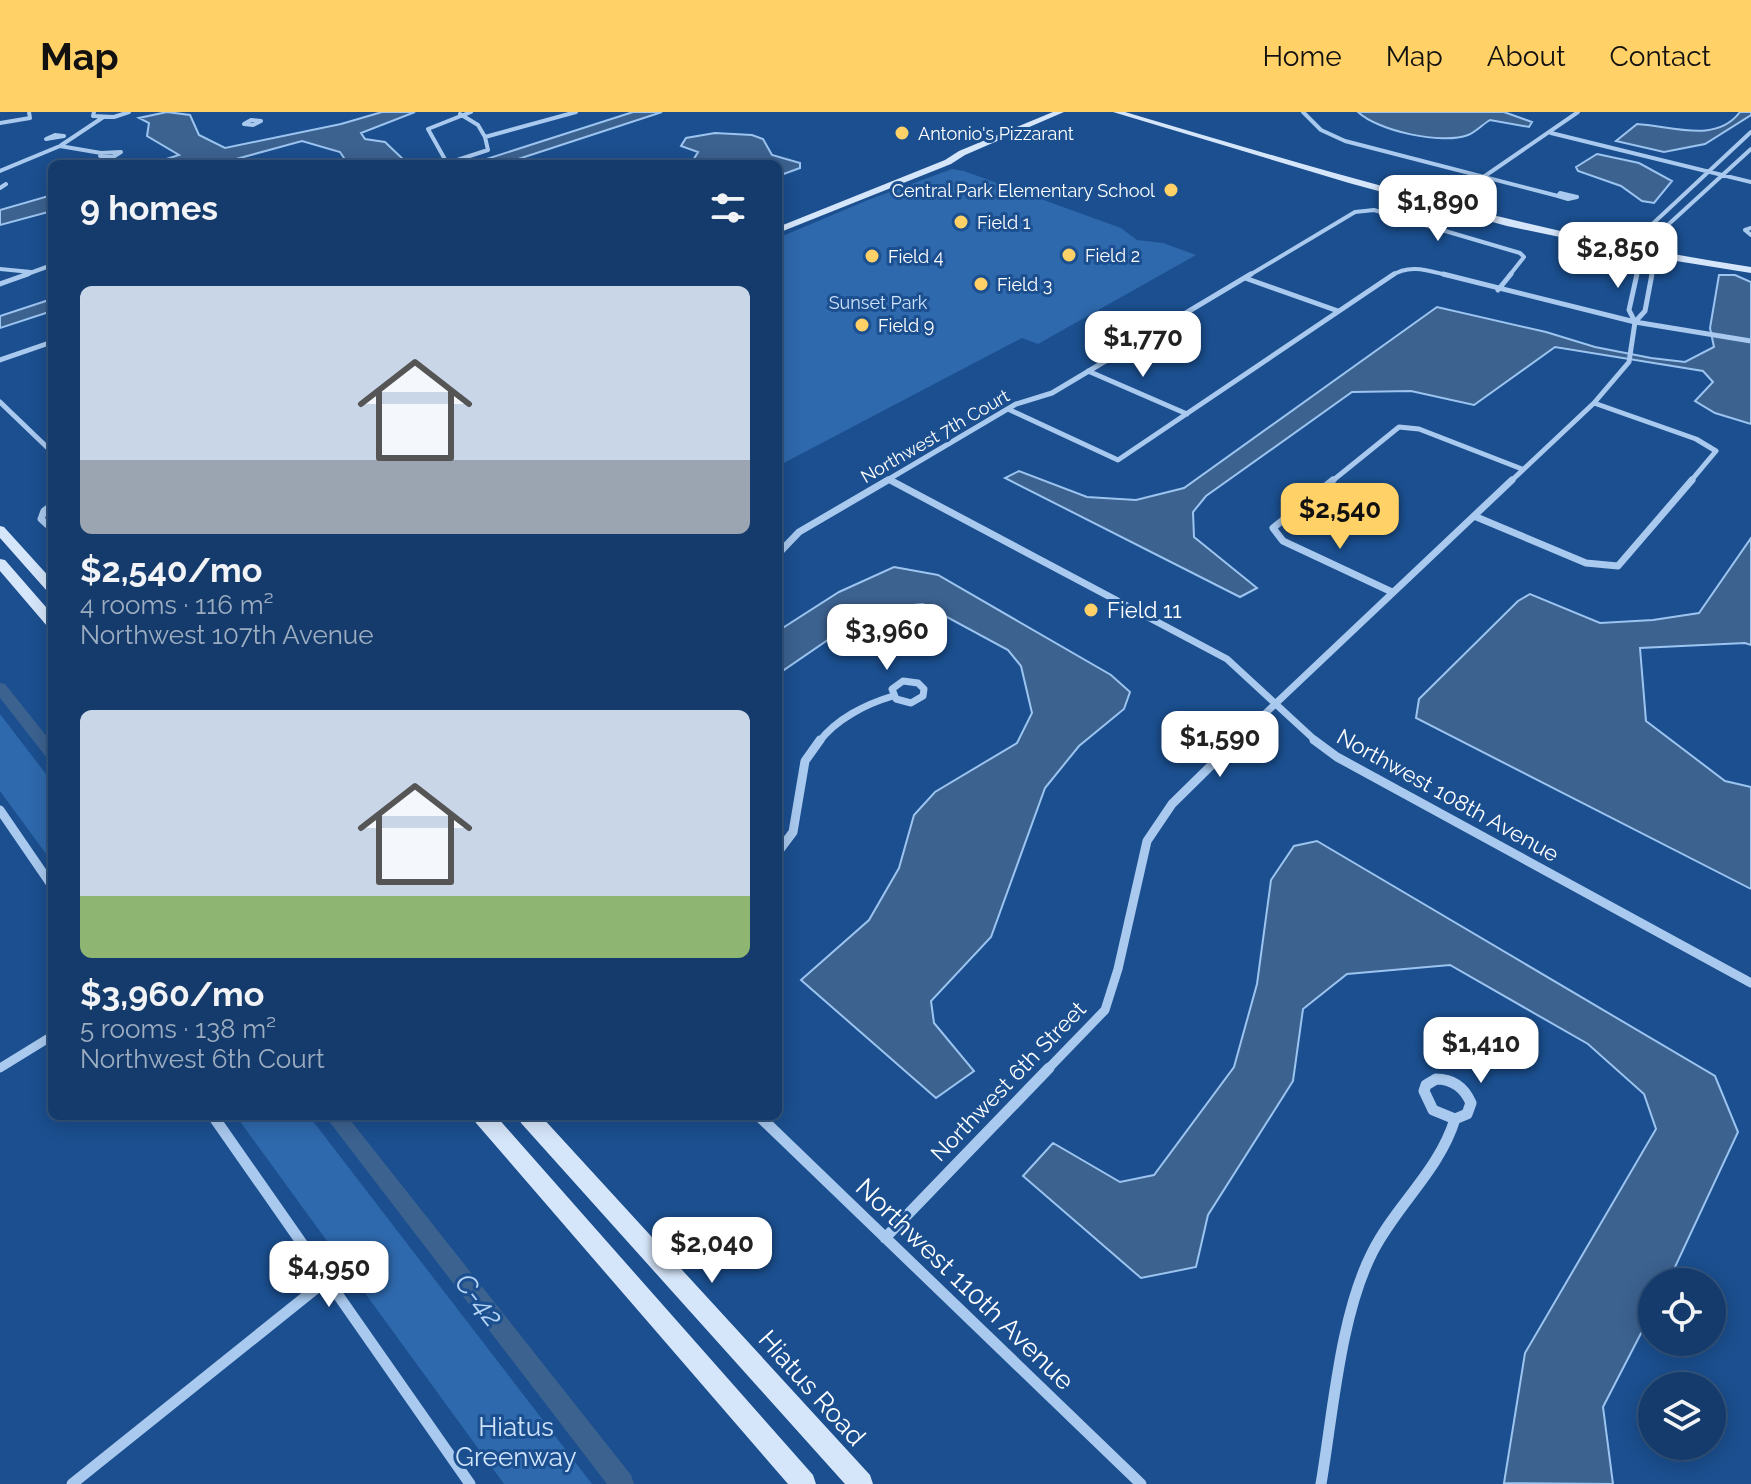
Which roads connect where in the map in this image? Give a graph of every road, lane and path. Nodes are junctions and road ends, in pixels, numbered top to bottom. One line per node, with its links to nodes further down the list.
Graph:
1 (94, 112): 14 (street)
2 (129, 112): 14 (street)
3 (471, 112): 12 (street)
4 (576, 112): 19 (street)
5 (1060, 112): 27 (main road)
6 (1076, 112): 27 (main road)
7 (1117, 112): 37 (main road)
8 (1137, 112): 37 (main road)
9 (1303, 112): 31 (street)
10 (1578, 112): 18 (street)
11 (252, 113): 15 (street)
12 (460, 113): 19 (street); 25 (street)
13 (30, 115): 16 (street)
14 (102, 118): 21 (street)
15 (251, 120)
16 (0, 123)
17 (1751, 132): 29 (street)
18 (1551, 133): 29 (street); 31 (street)
19 (485, 137): 26 (street)
20 (63, 138): 21 (street)
21 (71, 138): 22 (street)
22 (60, 146): 24 (street); 28 (street)
23 (1751, 149): 30 (street)
24 (101, 153)
25 (444, 160)
26 (458, 160)
27 (948, 162): 34 (main road)
28 (0, 171)
29 (1708, 171): 30 (street); 37 (street)
30 (1723, 175): 32 (street); 38 (street)
31 (1482, 178): 33 (street)
32 (1751, 182)
33 (1558, 196)
34 (782, 228)
35 (1751, 228): 36 (street)
36 (1751, 235)
37 (1640, 250): 38 (main road); 48 (street, Northwest 6th Street)
38 (1656, 252): 39 (main road); 42 (main road); 48 (street, Northwest 6th Street)
39 (1751, 263)
40 (48, 266): 43 (street)
41 (0, 269): 43 (street)
42 (1751, 270)
43 (31, 272): 45 (street)
44 (1245, 278): 46 (street, Northwest 7th Court); 47 (street); 52 (street, Northwest 7th Court)
45 (0, 284)
46 (1498, 290): 47 (street); 48 (street)
47 (1338, 311): 56 (street)
48 (1635, 322): 49 (street); 54 (street, Northwest 6th Street)
49 (1751, 341)
50 (48, 343): 51 (street)
51 (0, 360)
52 (1088, 371): 55 (street, Northwest 7th Court); 56 (street)
53 (0, 402): 57 (street)
54 (1594, 403): 58 (street, Northwest 6th Street); 61 (street)
55 (1008, 409): 56 (street); 59 (street, Northwest 7th Court)
56 (1187, 414)
57 (48, 448)
58 (1522, 469): 61 (street, Northwest 6th Street); 67 (street)
59 (889, 479): 64 (street, Northwest 7th Court); 70 (street, Northwest 108th Avenue)
60 (48, 508): 62 (street)
61 (1474, 516): 67 (street, Northwest 6th Street)
62 (48, 525)
63 (0, 530): 66 (main road)
64 (782, 550)
65 (0, 563): 68 (main road)
66 (48, 584)
67 (1392, 592): 70 (street, Northwest 6th Street)
68 (48, 618)
69 (893, 696): 72 (street)
70 (1274, 703): 74 (street, Northwest 108th Avenue); 82 (street, Northwest 6th Street)
71 (0, 810): 73 (street)
72 (782, 847)
73 (48, 880)
74 (1751, 983)
75 (48, 1038): 76 (street)
76 (0, 1068)
77 (1455, 1119): 77 (street); 89 (street)
78 (216, 1120): 83 (street)
79 (486, 1120): 86 (main road)
80 (532, 1120): 87 (main road, Hiatus Road)
81 (763, 1120): 82 (street, Northwest 110th Avenue)
82 (885, 1238): 88 (street, Northwest 110th Avenue)
83 (329, 1278): 84 (street); 85 (street)
84 (72, 1484)
85 (470, 1484)
86 (804, 1484)
87 (861, 1484)
88 (1141, 1484)
89 (1321, 1484)

